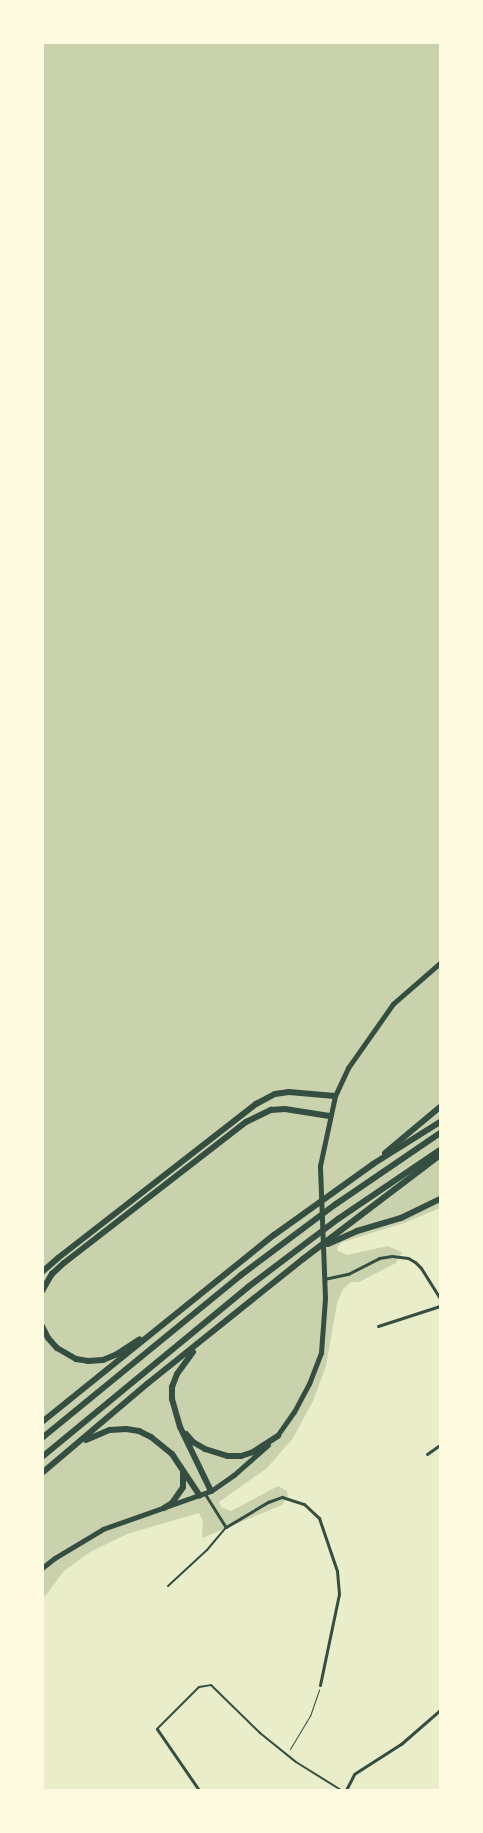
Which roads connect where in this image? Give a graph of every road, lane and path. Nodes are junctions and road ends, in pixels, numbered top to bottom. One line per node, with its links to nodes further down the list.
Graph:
1 (440, 963): 2 (street)
2 (335, 1096): 4 (street); 12 (highway)
3 (440, 1107): 9 (highway)
4 (329, 1116): 13 (street); 14 (highway)
5 (440, 1122): 9 (highway)
6 (440, 1133): 24 (highway)
7 (440, 1150): 28 (highway)
8 (440, 1154): 11 (highway)
9 (373, 1164): 20 (highway)
10 (440, 1200): 11 (highway)
11 (341, 1234): 19 (highway)
12 (42, 1272)
13 (324, 1278): 15 (street); 23 (street)
14 (42, 1290)
15 (440, 1299)
16 (440, 1306): 18 (street)
17 (42, 1326): 20 (highway)
18 (378, 1326)
19 (219, 1328): 22 (highway); 25 (highway)
20 (152, 1333): 21 (highway)
21 (42, 1422)
22 (180, 1427): 23 (highway); 31 (highway)
23 (278, 1436): 31 (street)
24 (42, 1438)
25 (78, 1444): 29 (highway); 30 (highway)
26 (440, 1445): 27 (street)
27 (428, 1454)
28 (42, 1457)
29 (183, 1470): 31 (highway); 32 (highway)
30 (42, 1473)
31 (205, 1494): 32 (street); 33 (street)
32 (164, 1508): 34 (street)
33 (226, 1527): 35 (lane); 36 (street)
34 (42, 1568)
35 (168, 1586)
36 (320, 1685): 39 (path)
37 (440, 1710): 42 (street)
38 (157, 1729): 39 (lane); 40 (street)
39 (286, 1754): 41 (lane)
40 (199, 1790)
41 (341, 1790)
42 (346, 1790)

